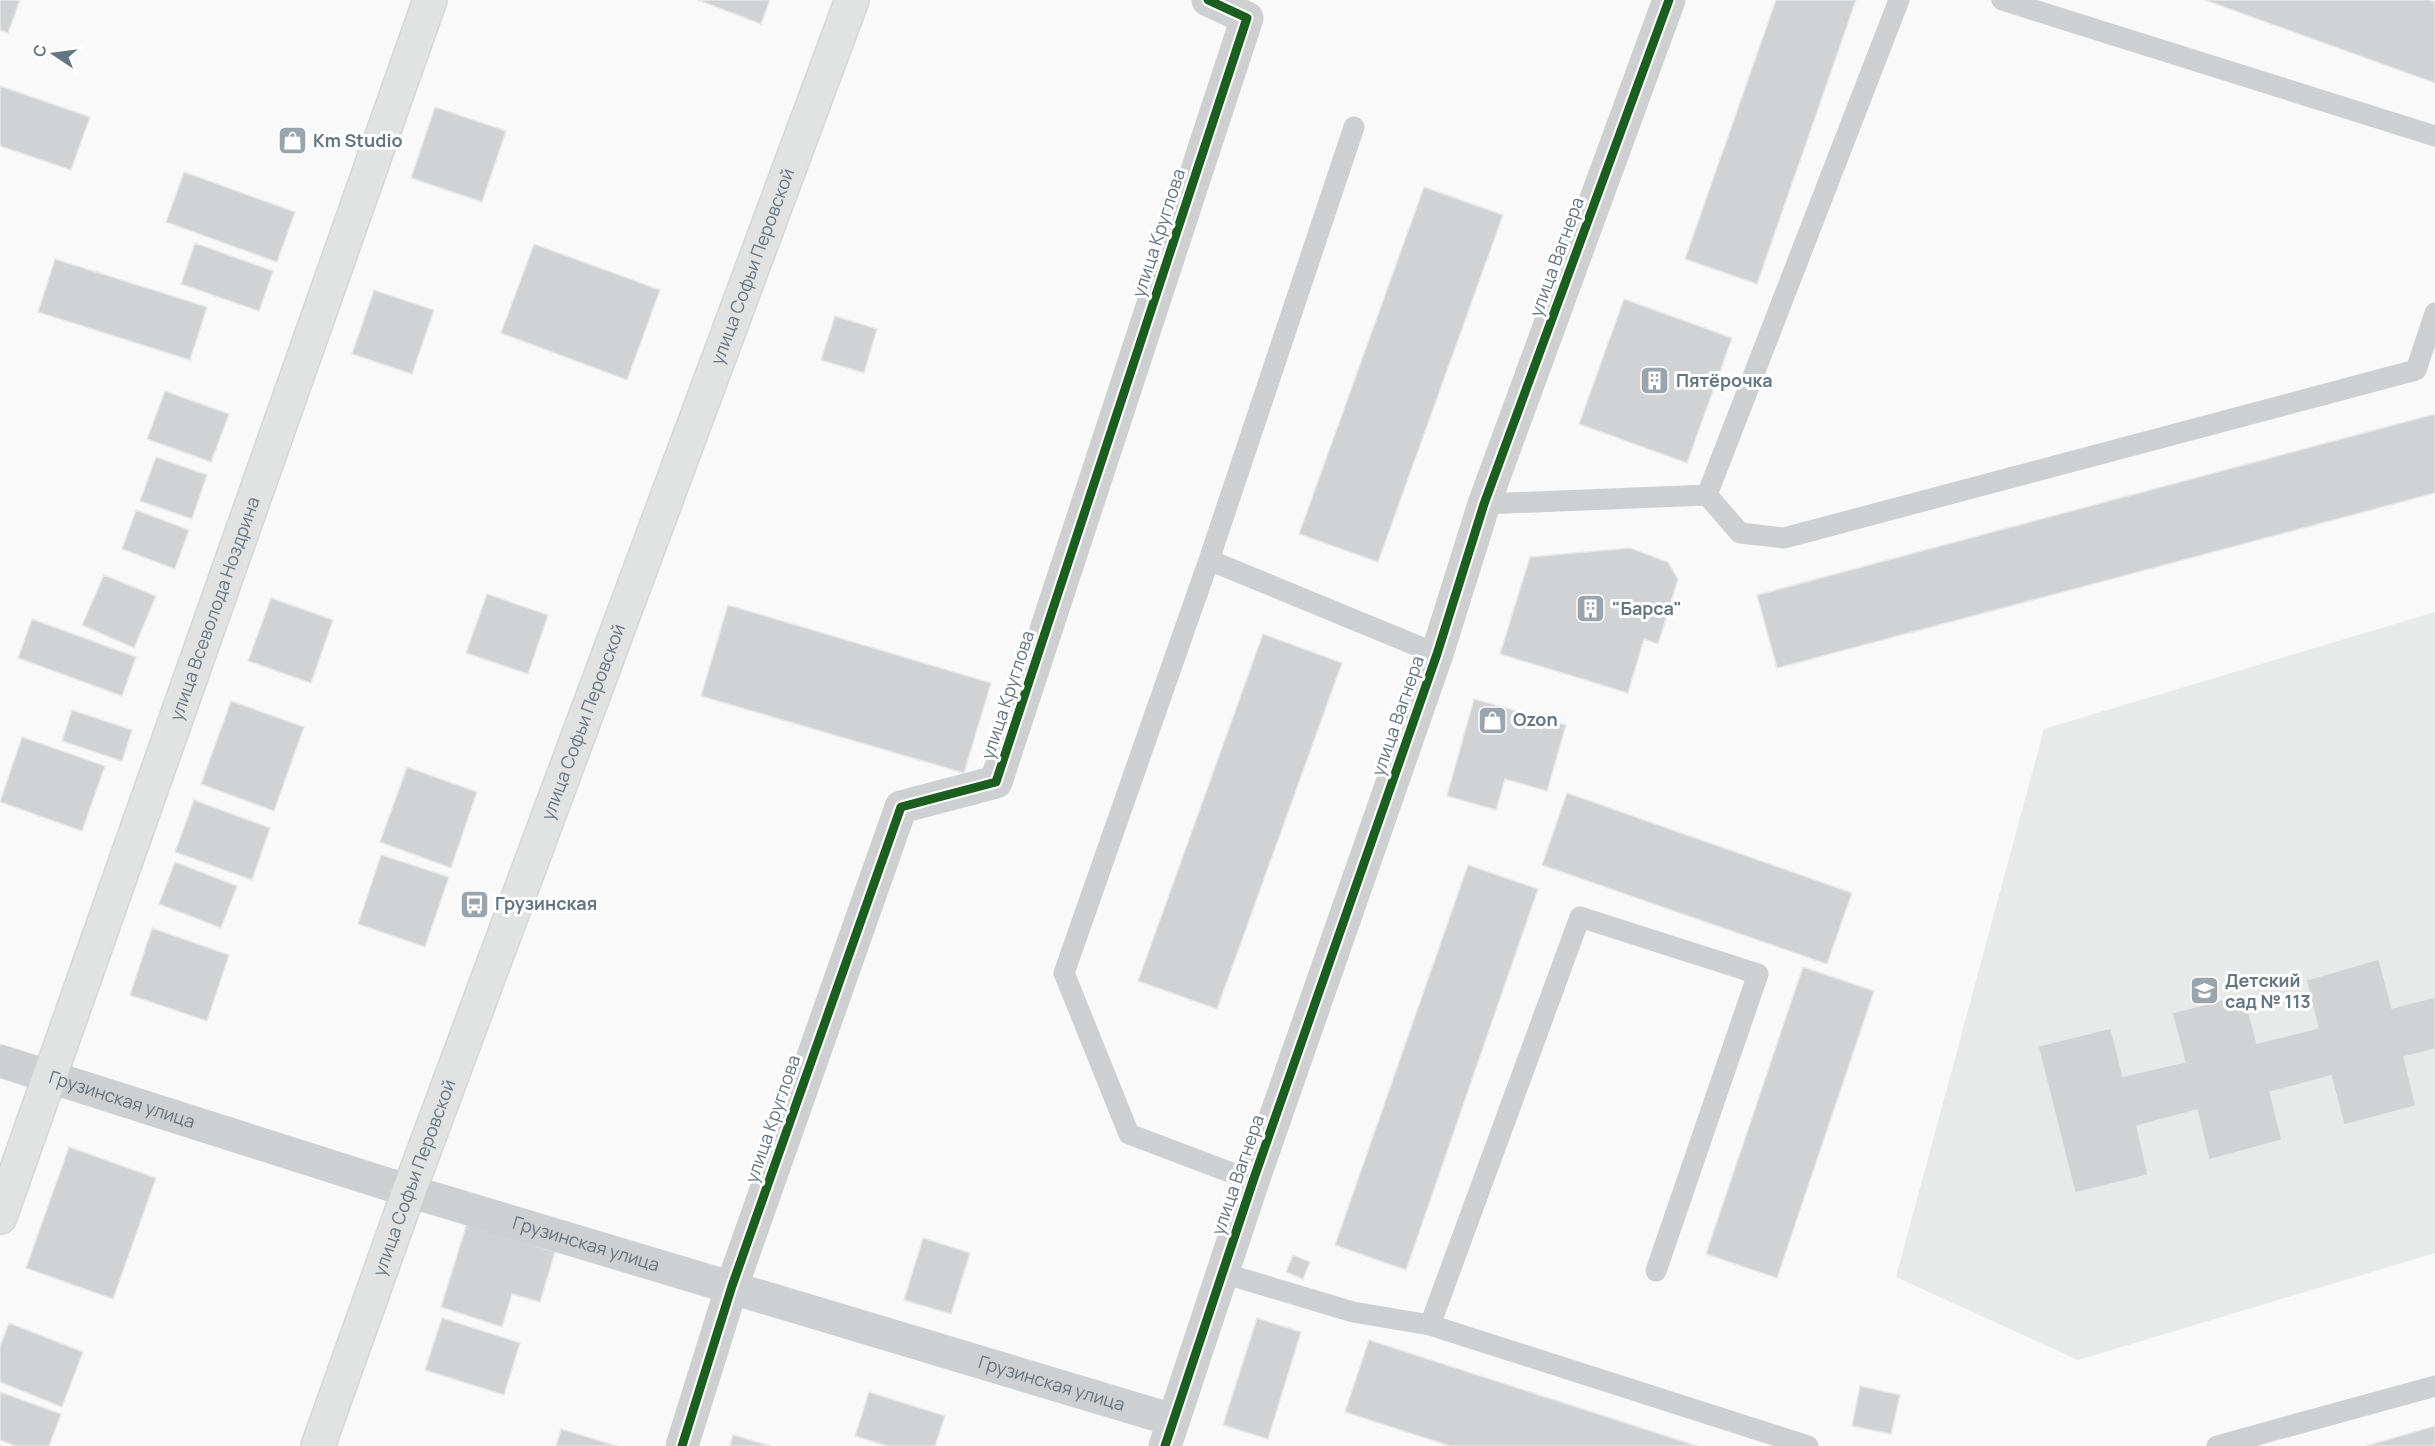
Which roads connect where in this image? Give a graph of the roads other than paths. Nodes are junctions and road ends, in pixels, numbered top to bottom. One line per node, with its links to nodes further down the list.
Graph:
1 (430, 0): 16 (main road, улица Всеволода Ноздрина)
2 (852, 0): 18 (main road, улица Софьи Перовской)
3 (1208, 0): 22 (street, улица Круглова)
4 (1669, 0): 12 (street, улица Вагнера)
5 (1899, 0): 11 (lane)
6 (2002, 0): 8 (lane)
7 (1354, 127): 13 (lane)
8 (2435, 136)
9 (2435, 313): 10 (lane)
10 (2426, 371): 11 (lane)
11 (1707, 495): 12 (lane)
12 (1484, 504): 14 (street, улица Вагнера)
13 (1209, 560): 14 (lane); 17 (lane)
14 (1437, 654): 17 (street, улица Вагнера)
15 (0, 1060): 16 (street, Грузинская улица)
16 (51, 1077): 18 (street, Грузинская улица); 19 (main road, улица Всеволода Ноздрина)
17 (1253, 1180): 21 (street, улица Вагнера)
18 (409, 1191): 22 (street, Грузинская улица); 26 (main road, улица Софьи Перовской)
19 (0, 1217)
20 (1656, 1271): 23 (lane)
21 (1223, 1273): 23 (lane); 25 (street, улица Вагнера)
22 (732, 1286): 25 (street, Грузинская улица); 27 (street, улица Круглова)
23 (1430, 1324): 28 (lane)
24 (2435, 1386): 29 (lane)
25 (1169, 1433)
26 (318, 1446)
27 (682, 1446)
28 (1808, 1446)
29 (2217, 1446)

